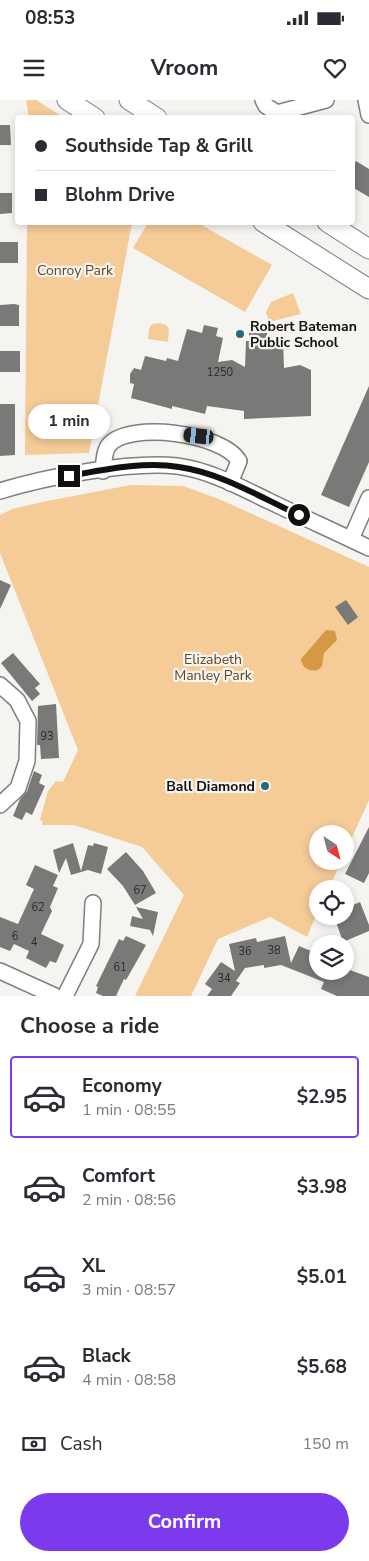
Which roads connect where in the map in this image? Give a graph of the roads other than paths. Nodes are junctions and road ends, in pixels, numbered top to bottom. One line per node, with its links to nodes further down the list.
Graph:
1 (67, 100): 6 (main road)
2 (129, 100): 7 (main road)
3 (263, 100): 4 (street)
4 (326, 100)
5 (366, 100): 8 (street)
6 (90, 115)
7 (152, 115)
8 (369, 115)
9 (268, 225): 12 (main road)
10 (332, 225): 11 (main road)
11 (369, 249)
12 (369, 289)
13 (103, 471): 14 (street); 14 (street); 15 (street)
14 (230, 483): 17 (street)
15 (0, 491)
16 (369, 498): 17 (street)
17 (351, 539): 18 (street)
18 (369, 548)
19 (0, 685): 20 (street)
20 (0, 805)
21 (93, 903): 24 (street)
22 (0, 971): 23 (street)
23 (55, 996)
24 (65, 996)

